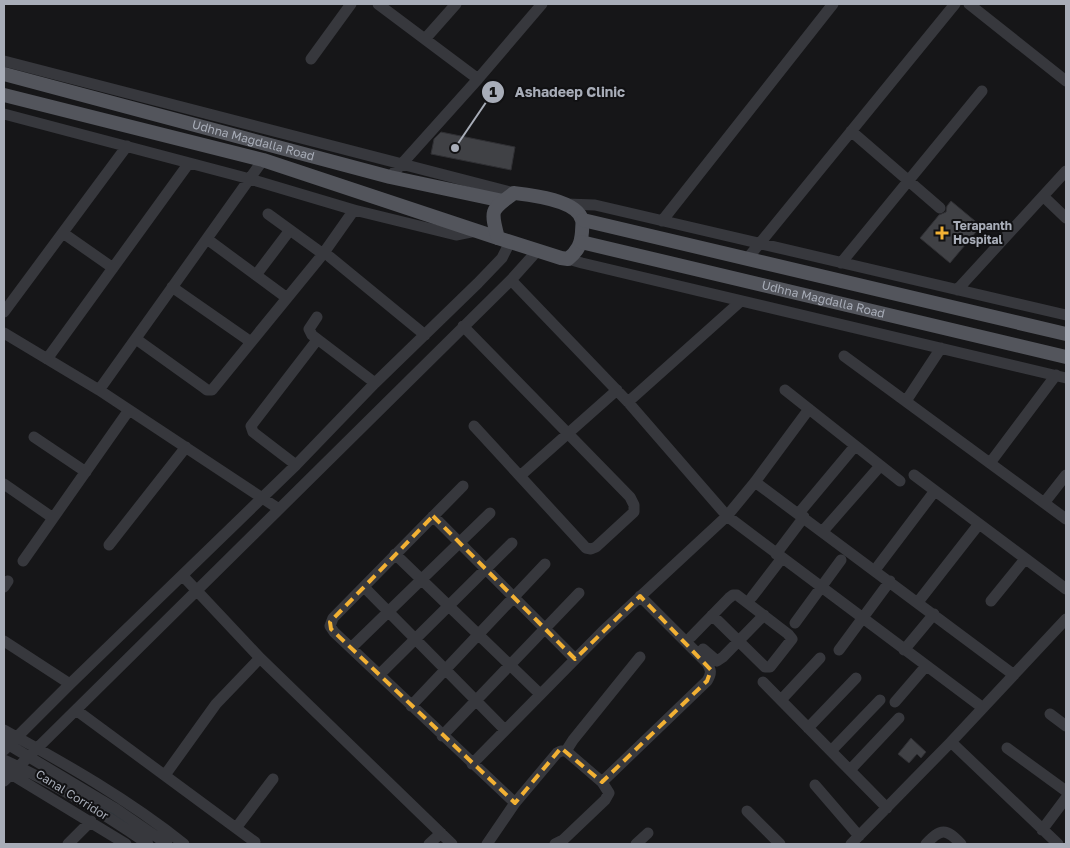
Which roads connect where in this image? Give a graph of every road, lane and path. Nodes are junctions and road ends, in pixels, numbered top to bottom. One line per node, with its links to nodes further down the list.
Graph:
1 (352, 4): 9 (street)
2 (378, 4): 8 (street)
3 (456, 4): 8 (street)
4 (542, 4): 12 (street)
5 (833, 4): 35 (street)
6 (955, 4): 17 (street)
7 (969, 4): 13 (street)
8 (425, 39): 12 (street)
9 (311, 59)
10 (4, 61): 21 (street)
11 (4, 74): 23 (main road, Udhna Magdalla Road)
12 (478, 79): 21 (street)
13 (1066, 81)
14 (982, 91): 25 (street)
15 (4, 95): 19 (main road)
16 (4, 114): 18 (street)
17 (851, 131): 25 (street); 42 (street)
18 (127, 146): 20 (street); 38 (street)
19 (263, 160): 24 (street); 37 (main road)
20 (189, 163): 24 (street); 48 (street)
21 (402, 163): 23 (street); 26 (street)
22 (1066, 171): 27 (street)
23 (390, 177): 28 (main road, Udhna Magdalla Road)
24 (250, 179): 31 (street); 39 (street)
25 (908, 181): 30 (street); 47 (street)
26 (514, 193): 28 (main road); 29 (main road)
27 (1042, 196): 33 (street); 52 (street)
28 (503, 202): 40 (main road)
29 (566, 204): 34 (main road); 35 (street)
30 (940, 208)
31 (354, 210): 37 (street); 44 (street)
32 (268, 214): 36 (street)
33 (1066, 218)
34 (582, 220): 41 (main road); 46 (main road, Udhna Magdalla Road)
35 (662, 221): 42 (street)
36 (290, 230): 44 (street); 49 (street)
37 (478, 231): 40 (main road)
38 (63, 233): 48 (street); 55 (street)
39 (207, 239): 49 (street); 51 (street)
40 (504, 240): 43 (main road); 61 (street)
41 (581, 242): 45 (main road); 67 (main road, Udhna Magdalla Road)
42 (758, 243): 46 (street); 47 (street)
43 (537, 251): 45 (main road); 50 (street)
44 (326, 255): 53 (street); 61 (street)
45 (568, 258): 54 (street)
46 (747, 259): 60 (main road, Udhna Magdalla Road)
47 (841, 263): 52 (street)
48 (113, 268): 68 (street)
49 (256, 275): 53 (street)
50 (511, 280): 58 (street); 72 (street)
51 (172, 287): 62 (street); 64 (street)
52 (957, 290): 56 (street)
53 (286, 298): 64 (street)
54 (741, 301): 65 (street); 75 (street)
55 (4, 312)
56 (1066, 316)
57 (317, 317): 63 (street)
58 (463, 326): 79 (street); 97 (street)
59 (4, 333): 68 (street)
60 (1066, 334)
61 (425, 335): 70 (street)
62 (136, 339): 64 (street); 71 (street)
63 (317, 340): 70 (street); 84 (street)
64 (251, 342)
65 (941, 348): 69 (street); 74 (street)
66 (844, 356): 74 (street)
67 (1066, 357)
68 (47, 359): 71 (street)
69 (1061, 377): 83 (street)
70 (375, 383): 84 (street)
71 (99, 390): 77 (street)
72 (617, 390): 75 (street); 79 (street)
73 (785, 390): 76 (street)
74 (906, 401): 83 (street)
75 (628, 402): 101 (street)
76 (809, 409): 81 (street); 91 (street)
77 (129, 410): 82 (street); 86 (street)
78 (474, 426): 89 (street)
79 (568, 434): 89 (street); 89 (street)
80 (34, 436): 86 (street)
81 (855, 446): 85 (street); 99 (street)
82 (186, 447): 95 (street); 108 (street)
83 (990, 463): 96 (street)
84 (296, 466): 95 (street)
85 (880, 466): 90 (street); 105 (street)
86 (86, 472): 102 (street)
87 (914, 475): 94 (street)
88 (1066, 475): 96 (street)
89 (520, 476)
90 (900, 481)
91 (755, 482): 99 (street); 101 (street)
92 (4, 484): 102 (street)
93 (462, 486): 100 (street)
94 (934, 492): 104 (street); 116 (street)
95 (262, 497): 97 (street); 117 (street)
96 (1044, 503): 103 (street)
97 (279, 509): 123 (street)
98 (490, 513): 106 (street)
99 (801, 515): 105 (street); 110 (street)
100 (432, 516): 106 (street); 109 (street)
101 (727, 516): 110 (street); 125 (street)
102 (53, 518): 113 (street)
103 (1066, 519)
104 (979, 524): 111 (street); 129 (street)
105 (823, 531): 116 (street)
106 (459, 543): 115 (street); 118 (street)
107 (512, 543): 115 (street)
108 (109, 545)
109 (395, 554): 118 (street); 120 (street)
110 (779, 556): 121 (street); 126 (street)
111 (1025, 559): 122 (street); 128 (street)
112 (841, 560): 121 (street)
113 (23, 561)
114 (545, 564): 127 (street)
115 (485, 569): 127 (street); 130 (street)
116 (875, 570): 119 (street)
117 (183, 576): 123 (street); 158 (street)
118 (422, 580): 130 (street); 131 (street)
119 (890, 581): 129 (street); 135 (street)
120 (364, 586): 131 (street); 144 (street)
121 (820, 587): 135 (street); 137 (street)
122 (1066, 589)
123 (198, 591): 148 (street); 166 (street)
124 (579, 593): 138 (street)
125 (641, 595): 140 (street); 150 (street); 186 (street)
126 (752, 597)
127 (514, 598): 138 (street); 139 (street)
128 (991, 601)
129 (918, 602): 132 (street)
130 (449, 606): 139 (street); 141 (street)
131 (388, 612): 141 (street); 144 (street)
132 (934, 614): 146 (street); 155 (street)
133 (712, 615): 134 (street); 140 (street); 142 (street)
134 (764, 615): 142 (street); 142 (street)
135 (862, 617): 145 (street); 146 (street)
136 (1066, 619): 155 (street)
137 (795, 623)
138 (545, 629): 150 (street); 151 (street)
139 (478, 635): 151 (street); 153 (street)
140 (691, 637): 142 (street)
141 (415, 639): 153 (street); 154 (street)
142 (739, 641)
143 (4, 642): 158 (street)
144 (351, 648): 154 (street)
145 (839, 650)
146 (904, 650): 152 (street)
147 (640, 657): 177 (street)
148 (260, 658): 184 (street); 199 (street)
149 (820, 658): 160 (street)
150 (575, 659): 159 (street)
151 (510, 665): 159 (street); 162 (street)
152 (926, 666): 163 (street); 165 (street)
153 (445, 670): 162 (street); 164 (street)
154 (379, 675): 164 (street)
155 (1014, 675): 165 (street)
156 (856, 678): 170 (street)
157 (763, 682): 160 (street)
158 (70, 684): 175 (street)
159 (540, 694): 172 (street)
160 (781, 700): 170 (street)
161 (880, 700): 179 (street)
162 (476, 701): 172 (street); 173 (street)
163 (895, 702)
164 (411, 706): 173 (street)
165 (983, 708): 174 (street)
166 (76, 710): 178 (street); 184 (street)
167 (1050, 714): 169 (street)
168 (899, 718): 182 (street)
169 (1066, 726)
170 (808, 728): 179 (street)
171 (4, 730): 175 (street)
172 (505, 730): 181 (street)
173 (442, 736): 181 (street)
174 (951, 742): 191 (street); 195 (street)
175 (9, 744): 178 (street)
176 (1007, 748): 188 (street)
177 (566, 751): 186 (street); 190 (street)
178 (33, 752): 183 (street); 204 (street); 205 (street)
179 (831, 752): 182 (street)
180 (4, 760): 183 (street)
181 (472, 764): 190 (street)
182 (850, 770): 191 (street)
183 (9, 773): 193 (street, Canal Corridor); 203 (street)
184 (165, 775): 194 (street)
185 (274, 779): 194 (street)
186 (602, 782): 208 (street)
187 (815, 785): 198 (street)
188 (1066, 791)
189 (1066, 798): 195 (street)
190 (515, 802): 207 (street)
191 (887, 808): 198 (street)
192 (747, 811): 197 (street)
193 (90, 821): 201 (street); 202 (street, Canal Corridor)
194 (236, 828): 200 (street)
195 (1042, 830): 215 (street)
196 (648, 832): 209 (street)
197 (771, 835): 210 (street); 211 (street)
198 (859, 836): 212 (street)
199 (445, 840): 206 (street)
200 (255, 842)
201 (68, 844)
202 (126, 844)
203 (148, 844)
204 (167, 844)
205 (184, 844)
206 (429, 844)
207 (487, 844)
208 (555, 844)
209 (636, 844)
210 (762, 844)
211 (780, 844)
212 (850, 844)
213 (926, 844): 214 (street)
214 (961, 844)
215 (1058, 844)

